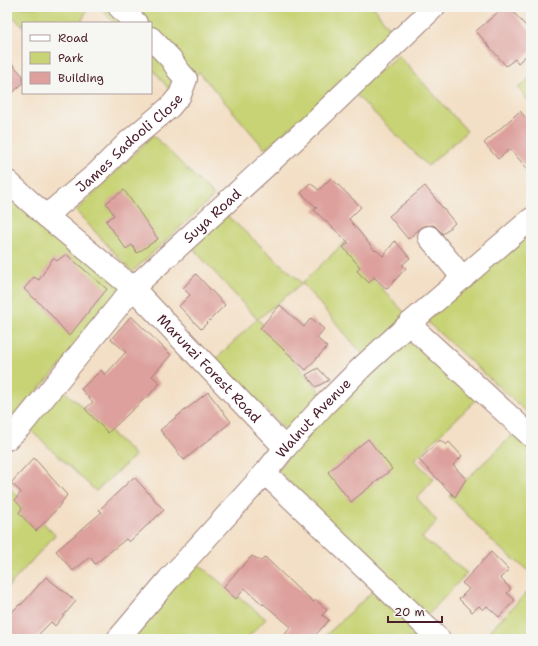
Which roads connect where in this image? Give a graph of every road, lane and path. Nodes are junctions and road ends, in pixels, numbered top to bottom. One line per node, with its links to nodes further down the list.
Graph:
1 (119, 7): 3 (street)
2 (434, 7): 10 (street, Suya Road)
3 (135, 22)
4 (152, 39): 6 (street, James Sadooli Close)
5 (7, 181): 6 (street, Marunzi Forest Road)
6 (46, 216): 10 (street, Marunzi Forest Road)
7 (531, 219): 9 (street, Walnut Avenue)
8 (429, 237): 9 (street)
9 (463, 278): 11 (street, Walnut Avenue)
10 (133, 288): 13 (street, Suya Road); 14 (street, Marunzi Forest Road)
11 (409, 324): 12 (street); 14 (street, Walnut Avenue)
12 (531, 436)
13 (7, 439)
14 (285, 448): 15 (street, Walnut Avenue)
15 (265, 473): 16 (street, Walnut Avenue); 17 (street)
16 (119, 639)
17 (439, 639)

